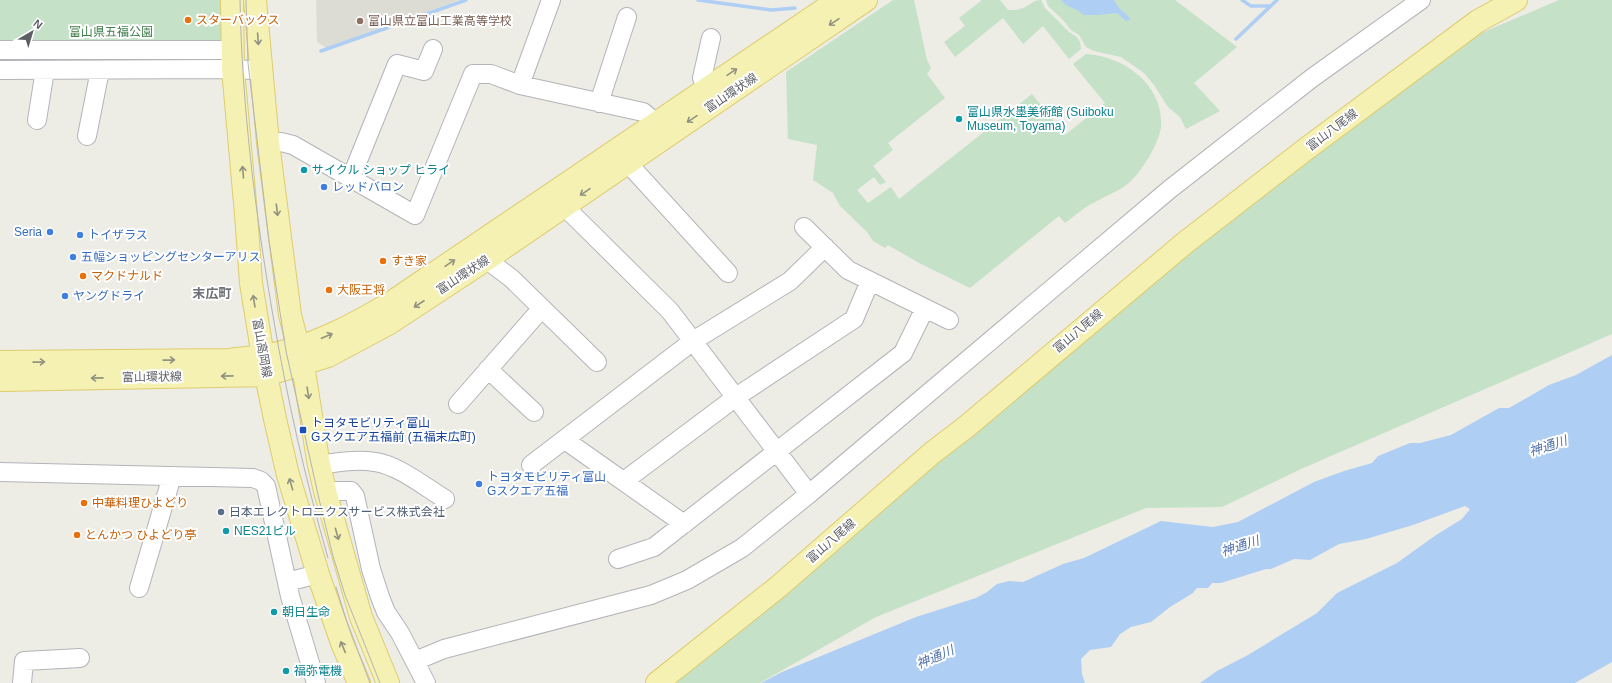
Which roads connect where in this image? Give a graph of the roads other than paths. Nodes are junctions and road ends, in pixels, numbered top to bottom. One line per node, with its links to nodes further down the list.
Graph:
1 (232, 0): 12 (main road, 富山高岡線)
2 (254, 0): 16 (main road, one-way to 16)
3 (551, 0): 17 (street)
4 (838, 0): 18 (main road, 富山環状線, one-way to 4)
5 (866, 0): 21 (main road, 富山環状線, one-way to 21)
6 (1421, 0): 53 (street)
7 (1516, 0): 67 (main road, 富山八尾線)
8 (627, 17): 19 (street)
9 (711, 38): 18 (street)
10 (433, 49): 25 (street)
11 (0, 50): 12 (street)
12 (228, 59): 15 (street); 16 (street); 39 (main road, 富山高岡線, one-way to 12)
13 (0, 70): 14 (street)
14 (45, 70): 15 (street); 20 (street)
15 (100, 70): 22 (street)
16 (260, 70): 23 (main road)
17 (520, 85): 19 (street); 25 (street)
18 (707, 89): 21 (main road, 富山環状線)
19 (599, 103): 21 (street)
20 (37, 120)
21 (660, 131): 24 (main road, 富山環状線)
22 (87, 136)
23 (268, 143): 25 (street); 36 (main road, one-way to 36)
24 (624, 155): 26 (main road, 富山環状線); 30 (street)
25 (351, 178)
26 (561, 198): 29 (main road, 富山環状線); 35 (street)
27 (804, 227): 28 (street)
28 (825, 248): 31 (street); 35 (street)
29 (485, 250): 32 (street); 36 (main road, 富山環状線)
30 (728, 273)
31 (870, 281): 33 (street); 42 (street)
32 (542, 308): 38 (street); 40 (street)
33 (925, 308): 34 (street); 46 (street)
34 (949, 320)
35 (693, 341): 42 (street); 45 (street)
36 (301, 356): 39 (main road, 富山環状線); 47 (main road, one-way to 47)
37 (0, 362): 39 (main road, 富山環状線, one-way to 39)
38 (597, 362)
39 (264, 366): 41 (main road, 富山環状線, one-way to 41); 57 (main road, 富山高岡線, one-way to 39)
40 (488, 369): 43 (street); 44 (street)
41 (0, 380)
42 (736, 398): 46 (street); 51 (street)
43 (458, 404)
44 (534, 412)
45 (565, 440): 48 (street); 51 (street)
46 (777, 453): 53 (street); 55 (street)
47 (319, 465): 52 (main road); 54 (street)
48 (531, 465)
49 (0, 472): 50 (street)
50 (172, 476): 58 (street); 59 (street)
51 (624, 481): 55 (street)
52 (325, 491): 61 (street); 65 (main road, one-way to 65)
53 (809, 494): 61 (street)
54 (445, 499)
55 (684, 524): 56 (street)
56 (618, 559)
57 (318, 574): 58 (street); 64 (main road, 富山高岡線, one-way to 57)
58 (287, 582): 63 (street)
59 (139, 588)
60 (80, 658): 62 (street)
61 (415, 661): 66 (street)
62 (22, 683)
63 (316, 683)
64 (359, 683)
65 (388, 683)
66 (426, 683)
67 (657, 683)

